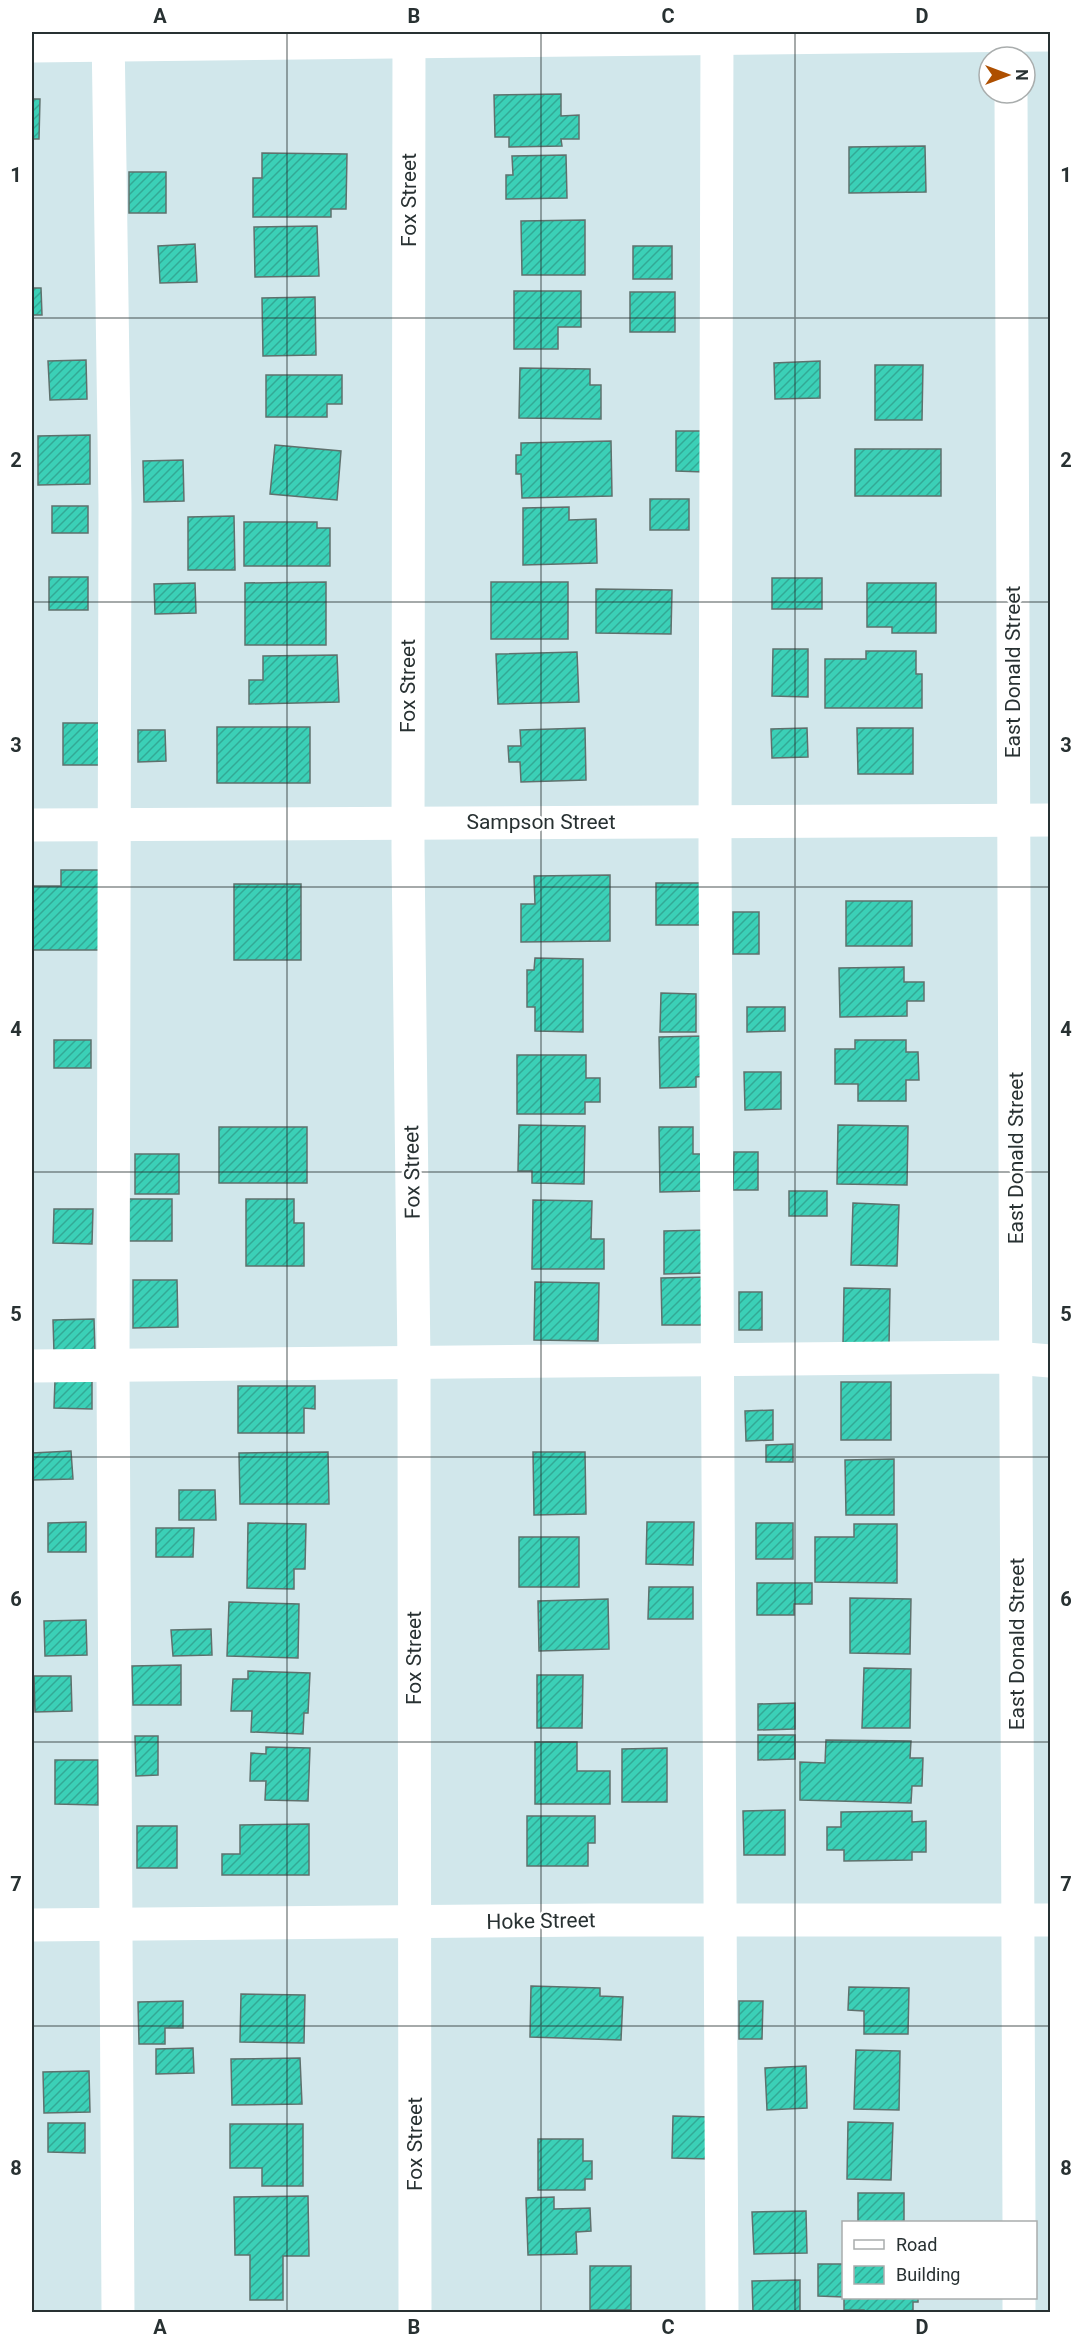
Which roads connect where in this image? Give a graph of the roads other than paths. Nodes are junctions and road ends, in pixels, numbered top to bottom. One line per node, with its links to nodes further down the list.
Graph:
1 (717, 35): 3 (street); 5 (street); 10 (street)
2 (1050, 35): 5 (street)
3 (409, 36): 4 (street); 11 (street, Fox Street)
4 (108, 38): 6 (street); 13 (street)
5 (1011, 41)
6 (32, 46)
7 (1011, 105): 8 (street, East Donald Street)
8 (1014, 819): 9 (street, Sampson Street); 10 (street, Sampson Street); 14 (street, East Donald Street)
9 (1050, 820)
10 (715, 821): 11 (street, Sampson Street); 16 (street)
11 (408, 823): 13 (street, Sampson Street); 17 (street, Fox Street)
12 (32, 825): 13 (street, Sampson Street)
13 (114, 826): 18 (street)
14 (1016, 1359): 15 (street); 16 (street); 20 (street, East Donald Street)
15 (1050, 1360)
16 (718, 1361): 17 (street); 21 (street)
17 (414, 1364): 18 (street); 23 (street, Fox Street)
18 (113, 1365): 19 (street); 24 (street)
19 (32, 1366)
20 (1018, 1918): 21 (street, Hoke Street); 22 (street, Hoke Street); 26 (street, East Donald Street)
21 (721, 1920): 23 (street, Hoke Street); 29 (street)
22 (1050, 1920)
23 (415, 1923): 24 (street, Hoke Street); 28 (street, Fox Street)
24 (116, 1924): 25 (street, Hoke Street); 27 (street)
25 (32, 1925)
26 (1019, 2221)
27 (118, 2313)
28 (415, 2313)
29 (722, 2313)

